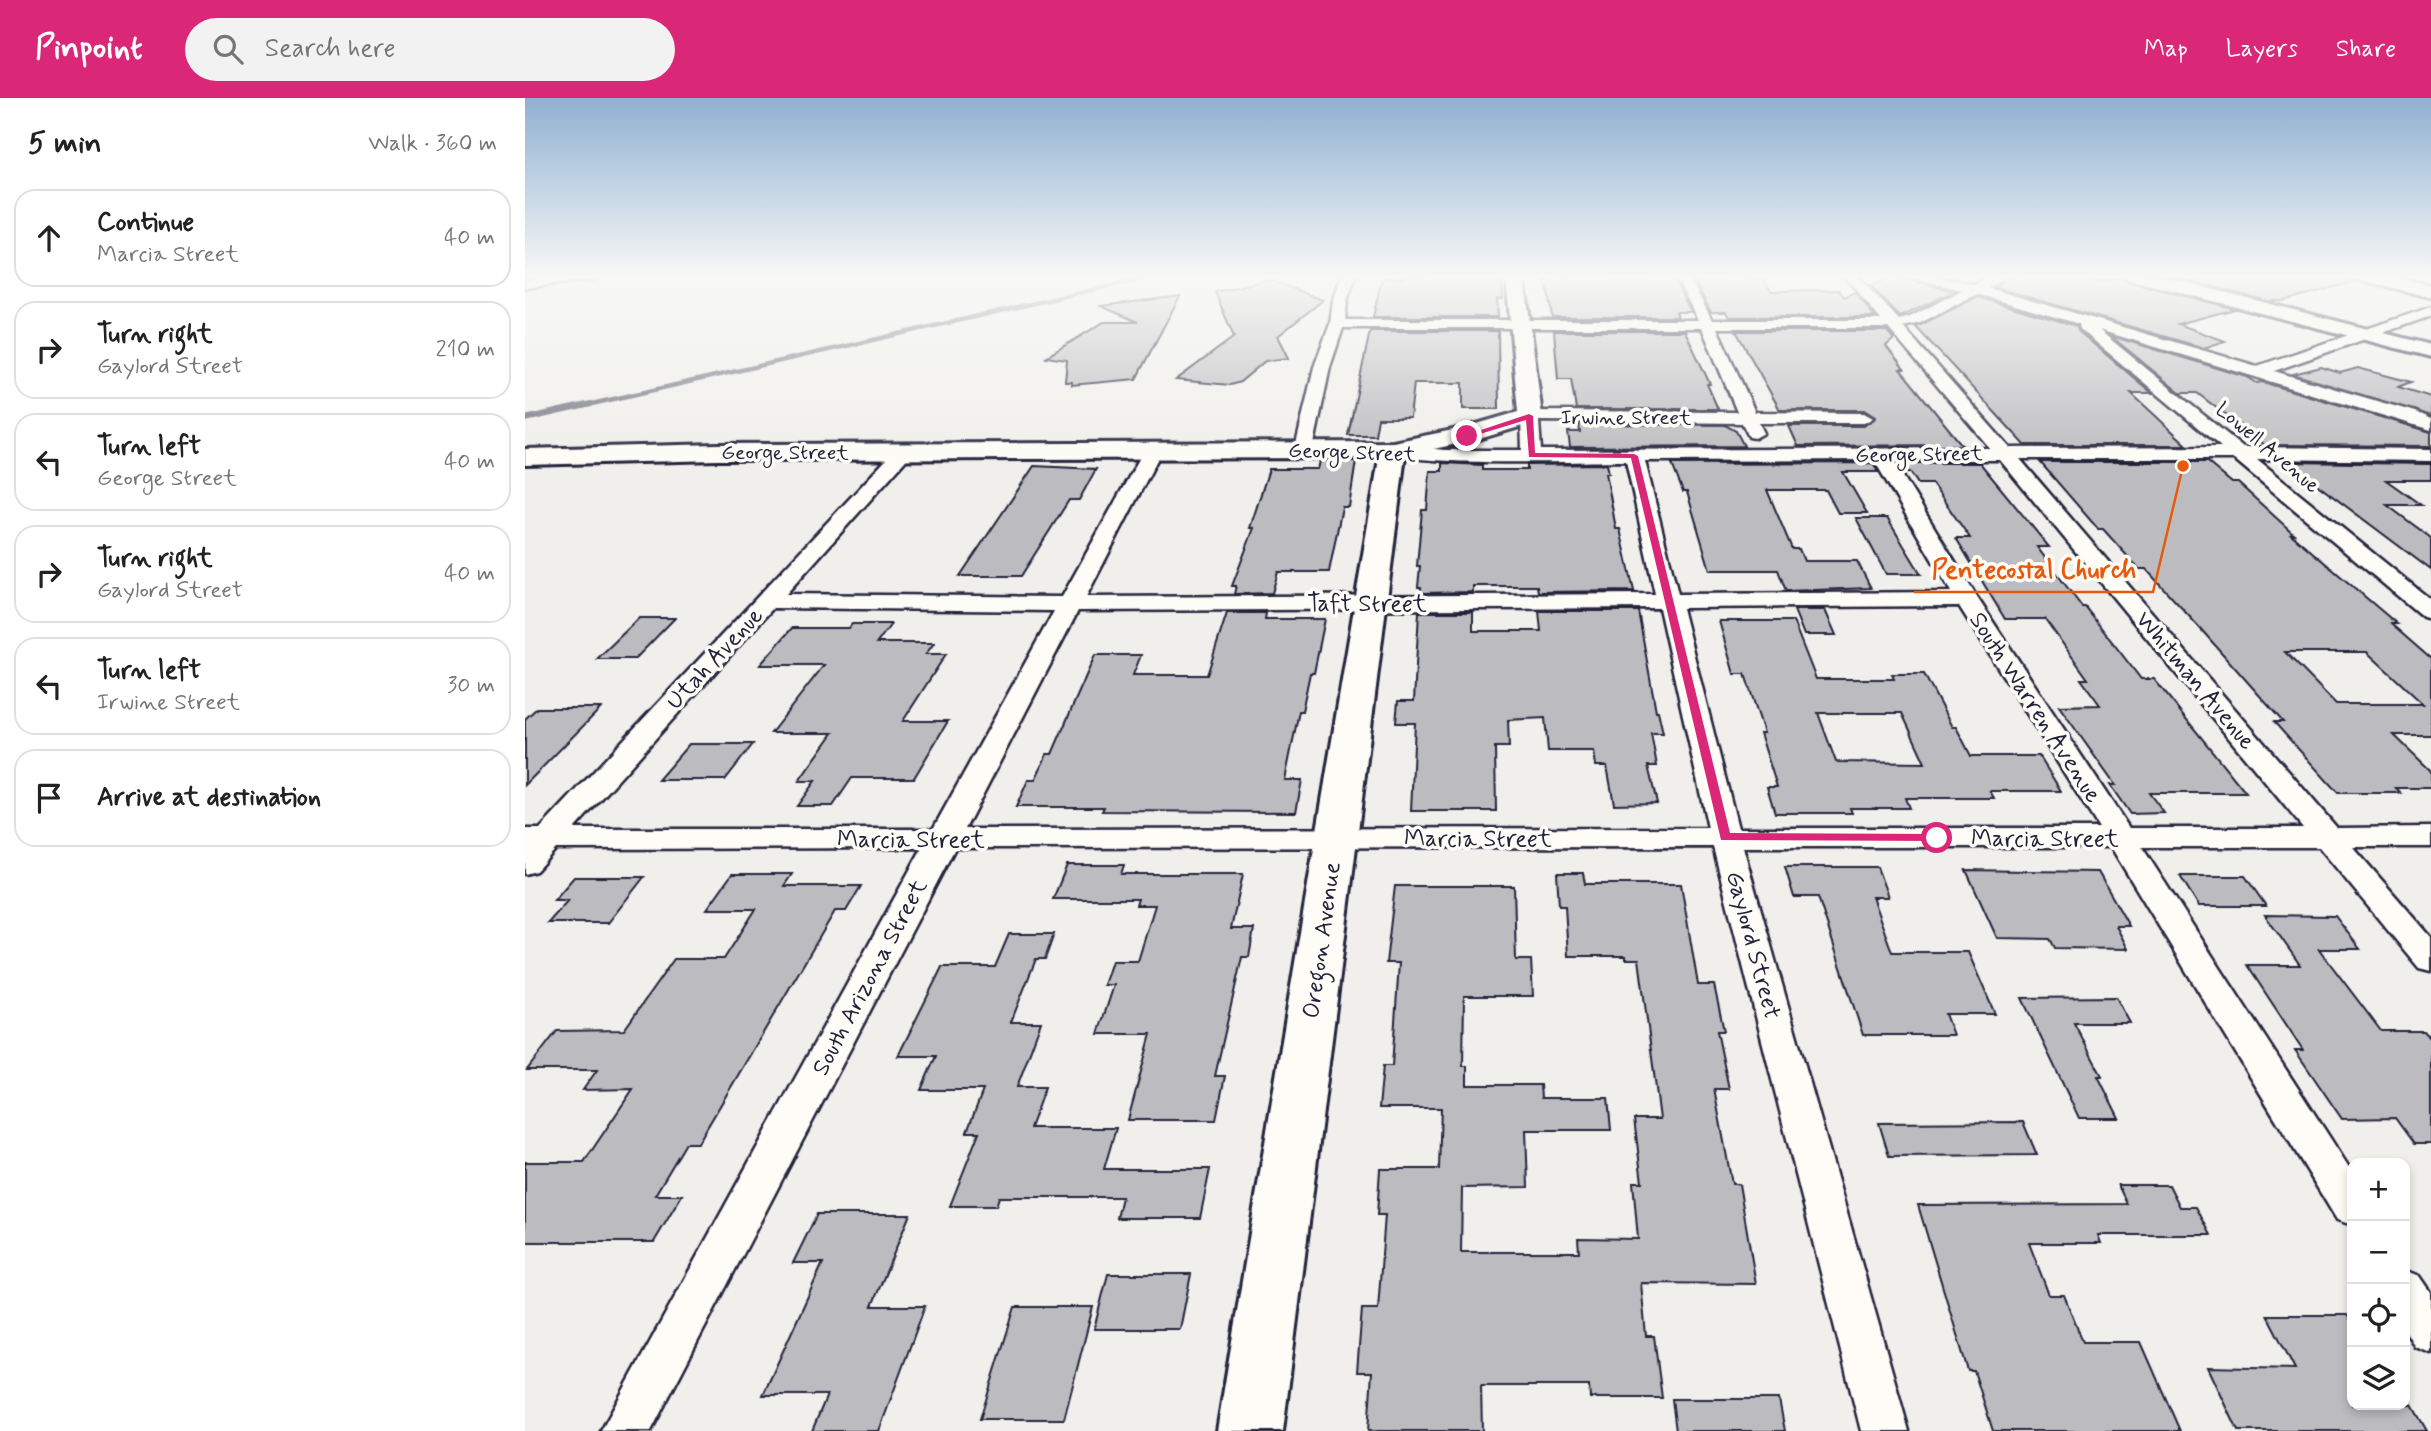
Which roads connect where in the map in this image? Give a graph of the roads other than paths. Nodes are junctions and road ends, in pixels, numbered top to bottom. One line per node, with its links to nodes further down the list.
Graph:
1 (1332, 337): 17 (street)
2 (1519, 337): 13 (street)
3 (1713, 337): 14 (street)
4 (1903, 337): 21 (street, Whitman Avenue)
5 (2098, 337): 22 (street, Lowell Avenue)
6 (2140, 337): 12 (street)
7 (2358, 337): 12 (street)
8 (2384, 337): 11 (street)
9 (2390, 337): 10 (street)
10 (2431, 346)
11 (2431, 351)
12 (2257, 372): 16 (street)
13 (1529, 416): 14 (street, Irwine Street); 19 (street, Irwine Street); 26 (street)
14 (1749, 418): 15 (street, Irwine Street); 24 (street)
15 (1864, 418)
16 (2431, 425)
17 (1304, 449): 18 (street, George Street); 19 (street, George Street)
18 (1153, 450): 20 (street, George Street); 33 (street, South Arizona Street)
19 (1393, 450): 26 (street, George Street); 32 (street, Oregon Avenue)
20 (904, 452): 28 (street, George Street); 30 (street, Utah Avenue)
21 (2004, 453): 22 (street, George Street); 23 (street, George Street); 38 (street, Whitman Avenue)
22 (2239, 453): 25 (street, George Street); 34 (street, Lowell Avenue)
23 (1880, 454): 24 (street, George Street); 29 (street, South Warren Avenue)
24 (1764, 455): 27 (street, George Street)
25 (2431, 455)
26 (1532, 456): 27 (street, George Street)
27 (1634, 456): 31 (street, Gaylord Street)
28 (525, 457)
29 (1966, 599): 31 (street, Taft Street); 37 (street, South Warren Avenue)
30 (767, 601): 33 (street, Taft Street); 39 (street, Utah Avenue)
31 (1670, 601): 32 (street, Taft Street); 35 (street, Gaylord Street)
32 (1370, 603): 33 (street, Taft Street); 41 (street, Oregon Avenue)
33 (1070, 604): 40 (street, South Arizona Street)
34 (2431, 612)
35 (1725, 837): 37 (street, Marcia Street); 41 (street, Marcia Street); 49 (street, Gaylord Street)
36 (2431, 837): 38 (street, Marcia Street)
37 (2121, 838): 38 (street, Marcia Street); 44 (street, South Warren Avenue)
38 (2331, 838): 43 (street, Whitman Avenue)
39 (536, 839): 40 (street, Marcia Street); 42 (street, Utah Avenue)
40 (944, 839): 41 (street, Marcia Street); 47 (street, South Arizona Street)
41 (1336, 839): 48 (street, Oregon Avenue)
42 (525, 864)
43 (2431, 959)
44 (2347, 1199)
45 (2410, 1298): 46 (street)
46 (2431, 1332)
47 (625, 1431)
48 (1250, 1431)
49 (1885, 1431)

